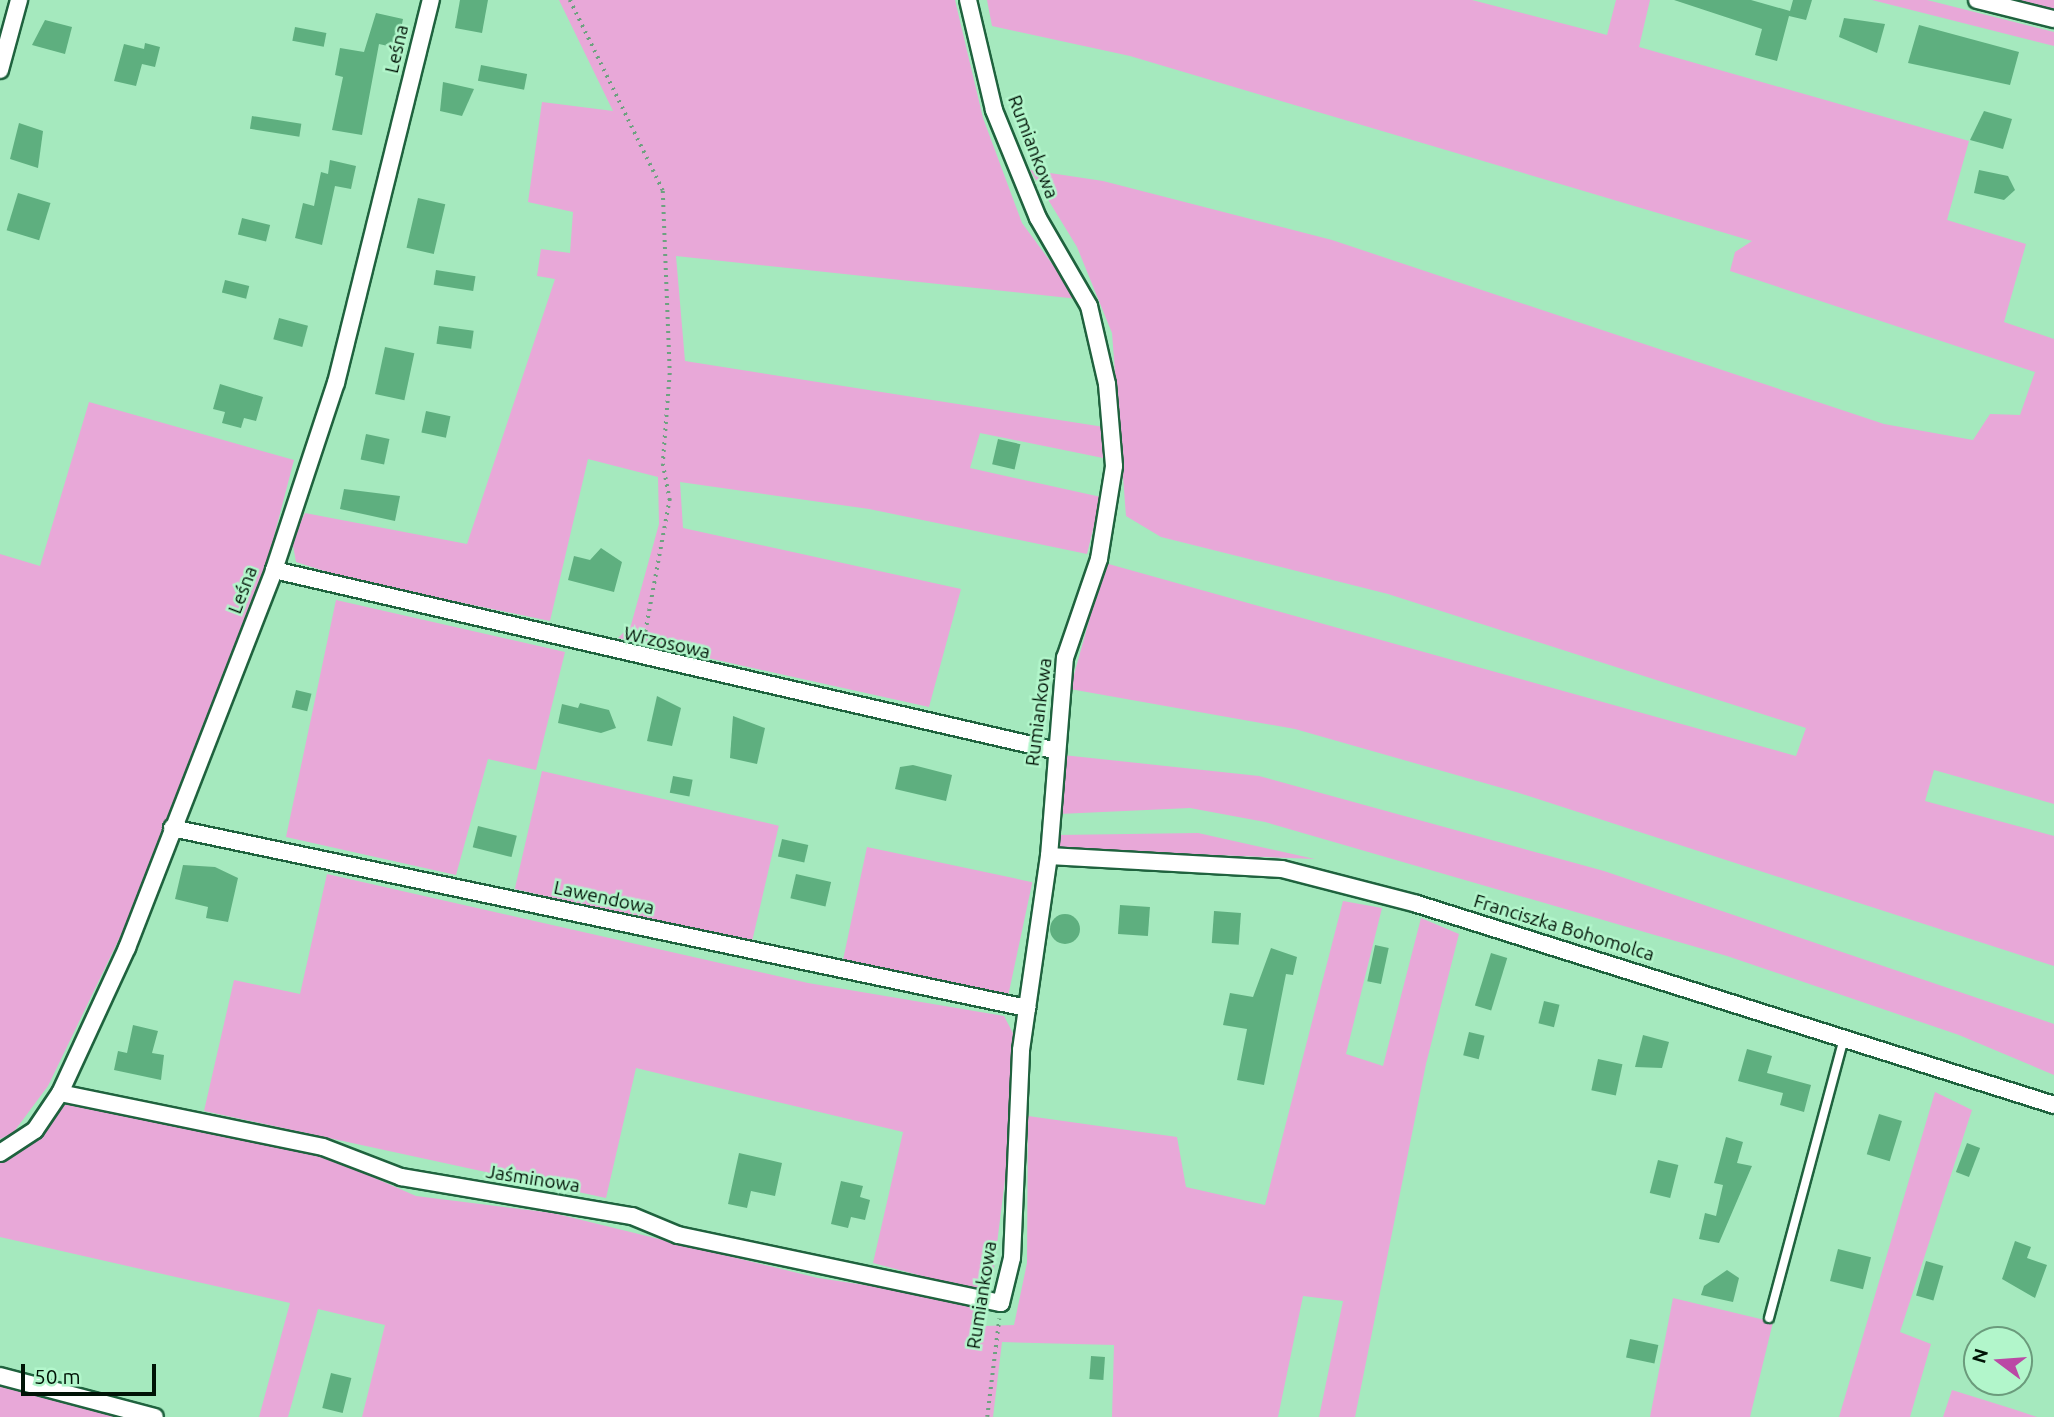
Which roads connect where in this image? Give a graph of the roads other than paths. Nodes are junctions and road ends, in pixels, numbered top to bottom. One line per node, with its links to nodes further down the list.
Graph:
1 (19, 0): 6 (street)
2 (431, 0): 7 (street, Leśna)
3 (968, 0): 8 (street, Rumiankowa)
4 (1977, 0): 5 (street)
5 (2054, 19)
6 (0, 70)
7 (274, 570): 8 (street, Wrzosowa); 9 (street, Leśna)
8 (1053, 750): 10 (street, Rumiankowa)
9 (172, 828): 11 (street, Lawendowa); 13 (street, Leśna)
10 (1049, 856): 11 (street, Rumiankowa); 12 (street, Franciszka Bohomolca)
11 (1027, 1008): 16 (street, Rumiankowa)
12 (1844, 1038): 14 (street, Franciszka Bohomolca); 17 (lane)
13 (60, 1093): 15 (street, Leśna); 16 (street, Jaśminowa)
14 (2054, 1105)
15 (0, 1153)
16 (1001, 1303)
17 (1769, 1318)
18 (0, 1376): 19 (street)
19 (155, 1417)

